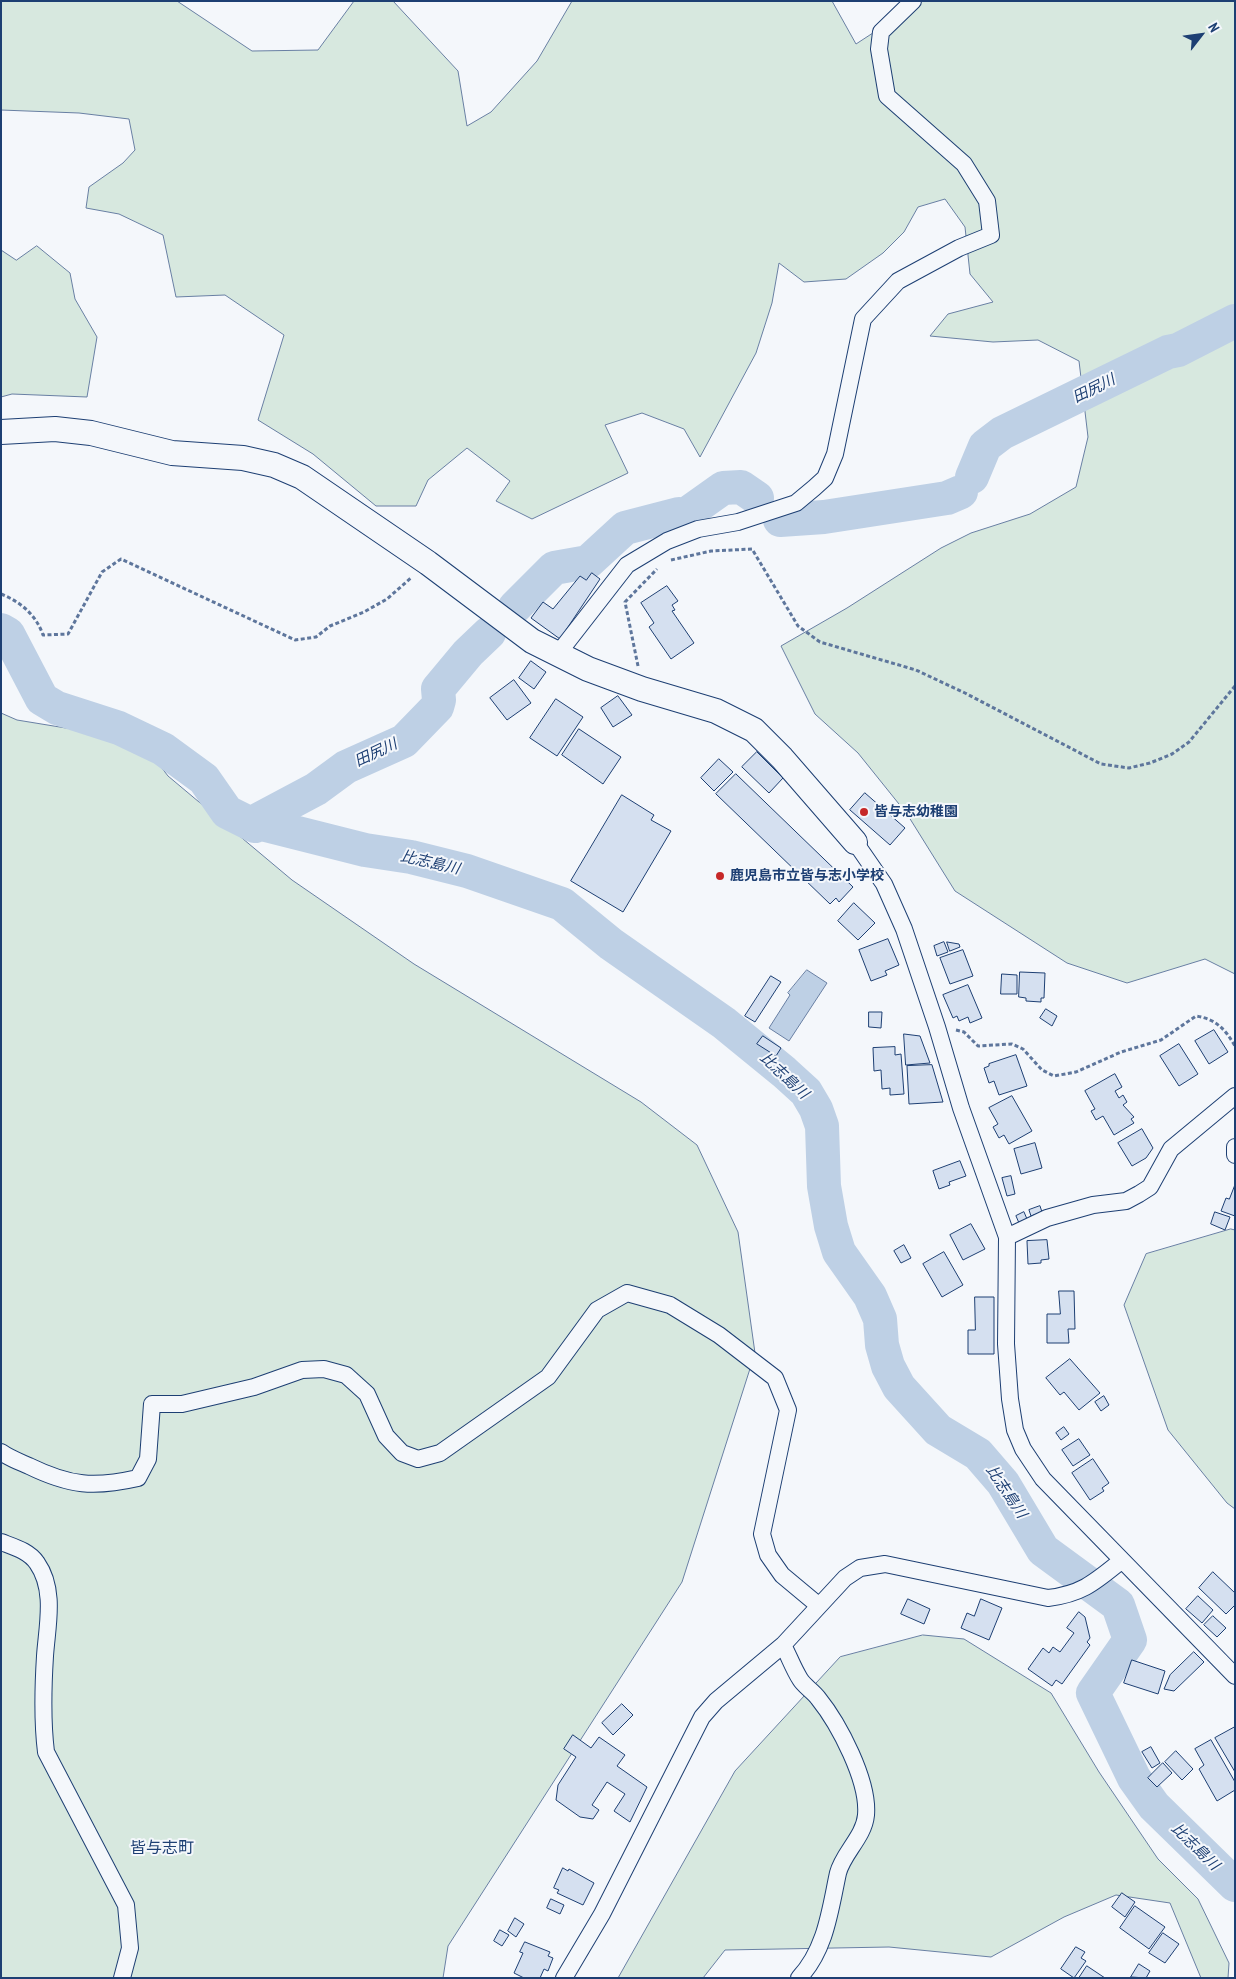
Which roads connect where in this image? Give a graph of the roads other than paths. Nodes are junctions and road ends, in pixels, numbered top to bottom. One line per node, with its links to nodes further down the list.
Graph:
1 (913, 1): 3 (street)
2 (1, 432): 3 (street)
3 (557, 655): 4 (street)
4 (856, 842): 8 (street)
5 (1235, 1096): 8 (street)
6 (1235, 1147): 7 (street)
7 (1235, 1155)
8 (1007, 1237): 11 (street)
9 (1, 1452): 12 (street)
10 (1, 1542): 15 (street)
11 (1121, 1561): 12 (street); 14 (street)
12 (818, 1605): 13 (street)
13 (783, 1645): 16 (street); 17 (street)
14 (1232, 1666)
15 (122, 1978)
16 (564, 1978)
17 (800, 1978)

